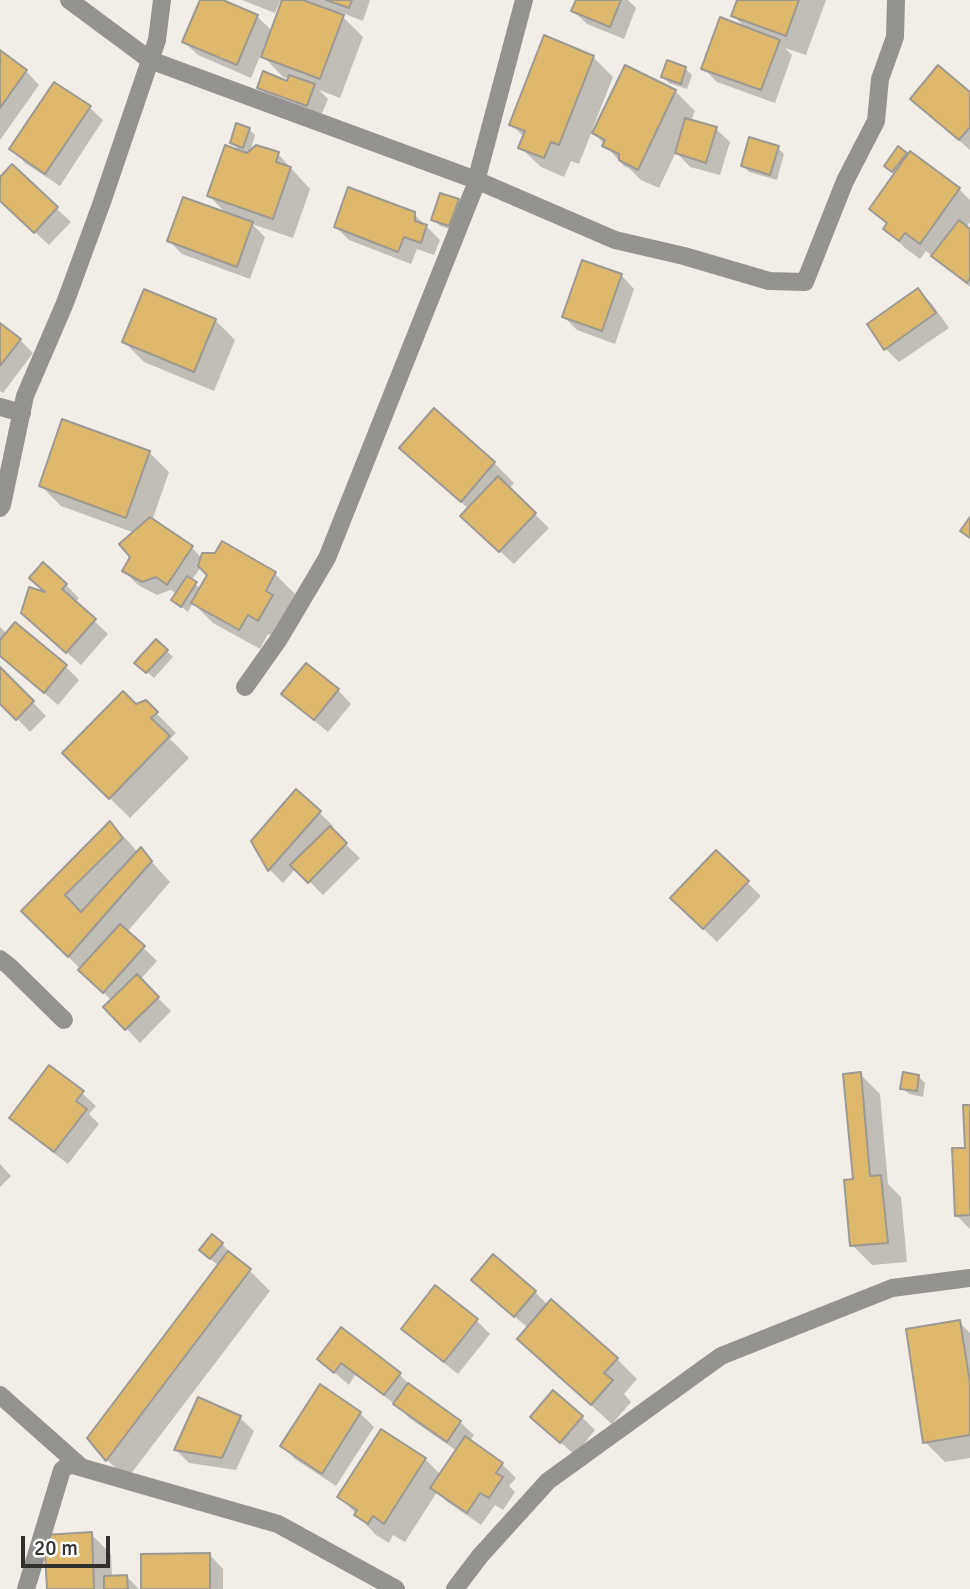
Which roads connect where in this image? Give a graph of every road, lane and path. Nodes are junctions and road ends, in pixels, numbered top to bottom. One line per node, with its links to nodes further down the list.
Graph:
1 (69, 0): 5 (street)
2 (162, 0): 5 (street)
3 (524, 0): 6 (street)
4 (896, 0): 6 (street)
5 (150, 60): 6 (street); 8 (street)
6 (477, 180): 10 (street)
7 (0, 407): 8 (street)
8 (22, 414): 9 (street)
9 (0, 508)
10 (245, 687)
11 (0, 959): 12 (street)
12 (64, 1020)
13 (970, 1278): 18 (street)
14 (0, 1395): 15 (street)
15 (80, 1466): 16 (street); 17 (street)
16 (26, 1589)
17 (396, 1589)
18 (455, 1589)

